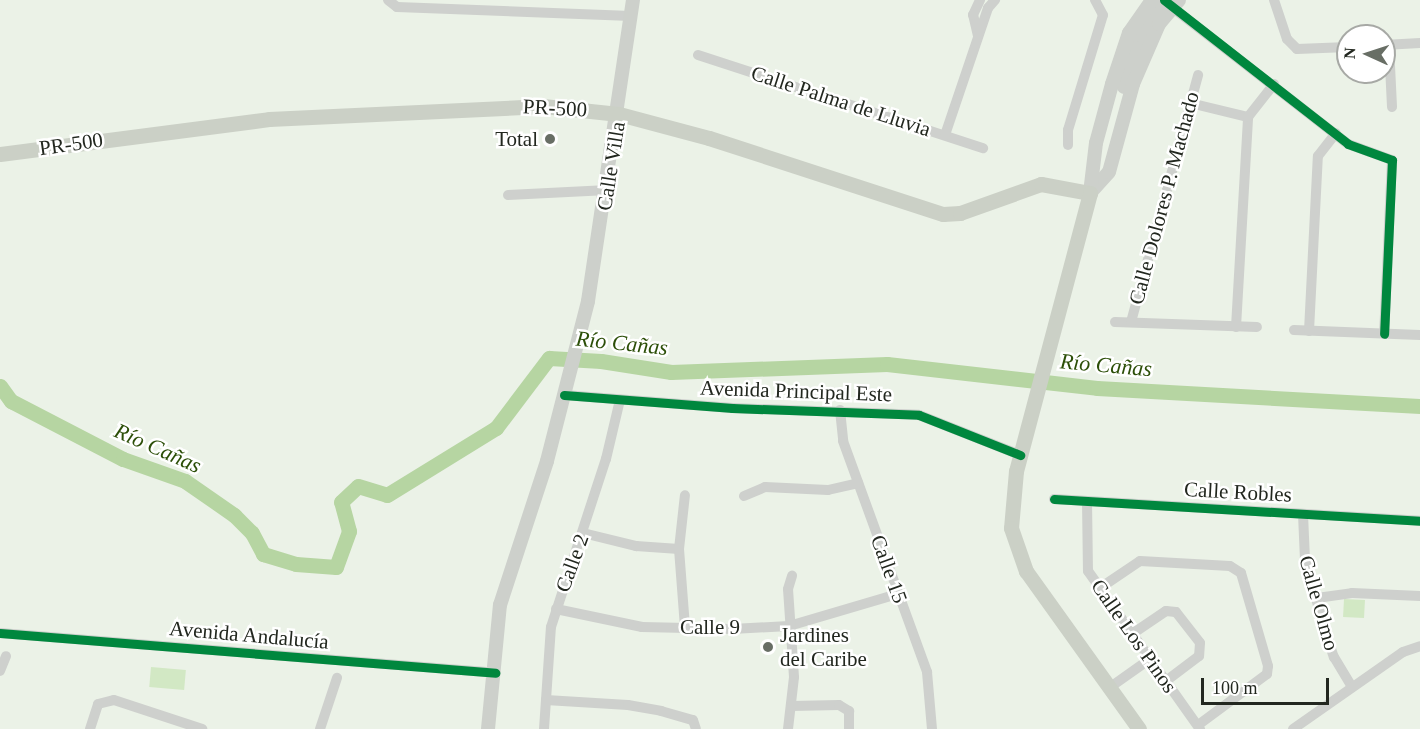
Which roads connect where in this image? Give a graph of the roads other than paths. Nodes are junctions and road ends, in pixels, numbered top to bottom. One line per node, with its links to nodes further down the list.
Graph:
1 (388, 0): 8 (street)
2 (633, 0): 8 (main road, Calle Villa)
3 (980, 0): 9 (street)
4 (995, 0): 9 (street)
5 (1095, 0): 23 (street)
6 (1274, 0): 12 (street)
7 (1166, 2): 15 (street); 27 (main road); 27 (main road)
8 (631, 16): 19 (main road, Calle Villa)
9 (978, 37): 22 (street)
10 (1420, 43): 11 (street)
11 (1396, 44)
12 (1336, 47)
13 (698, 55): 22 (street, Calle Palma de Lluvia)
14 (1198, 75): 18 (street, Calle Dolores P. Machado)
15 (1274, 84): 20 (street); 21 (street)
16 (1388, 84): 17 (street)
17 (1388, 100)
18 (1190, 103): 20 (street); 30 (street, Calle Dolores P. Machado)
19 (618, 114): 25 (highway, PR-500 / PR-500); 26 (main road, Calle Villa); 27 (highway, PR-500 / PR-500)
20 (1248, 117): 31 (street)
21 (1336, 133): 34 (street); 35 (street)
22 (945, 135): 24 (street, Calle Palma de Lluvia)
23 (1068, 145)
24 (983, 148)
25 (0, 154)
26 (608, 190): 28 (street); 37 (main road, Calle Villa)
27 (1090, 193): 40 (highway)
28 (508, 195)
29 (1115, 322): 30 (street)
30 (1131, 322): 31 (street)
31 (1236, 327): 32 (street)
32 (1257, 327)
33 (1294, 330): 34 (street)
34 (1309, 331): 35 (street)
35 (1384, 334): 36 (street)
36 (1420, 335)
37 (566, 389): 38 (street, Avenida Principal Este); 64 (main road, Calle Villa)
38 (620, 400): 39 (street, Avenida Principal Este); 48 (street, Calle 2)
39 (840, 410): 40 (street, Avenida Principal Este); 41 (street, Calle 15)
40 (1020, 455): 68 (highway)
41 (858, 483): 43 (street); 52 (street, Calle 15)
42 (685, 495): 49 (street)
43 (744, 496)
44 (1054, 499): 45 (street, Calle Robles)
45 (1087, 501): 46 (street, Calle Robles); 51 (street, Calle Los Pinos)
46 (1304, 514): 47 (street, Calle Robles); 54 (street, Calle Olmo)
47 (1420, 521)
48 (583, 533): 49 (street); 55 (street, Calle 2)
49 (679, 549): 57 (street)
50 (792, 576): 56 (street)
51 (1100, 588): 59 (street, Calle Los Pinos); 71 (street)
52 (898, 594): 56 (street, Calle 9); 80 (street, Calle 15)
53 (1420, 596): 54 (street)
54 (1317, 598): 67 (street, Calle Olmo)
55 (556, 609): 57 (street, Calle 9); 69 (street, Calle 2)
56 (789, 626): 57 (street, Calle 9); 70 (street)
57 (685, 627)
58 (0, 633): 64 (street, Avenida Andalucía)
59 (1132, 634): 62 (street, Calle Los Pinos); 66 (street)
60 (1420, 646): 67 (street)
61 (6, 656): 63 (street)
62 (1150, 659): 66 (street, Calle Los Pinos); 68 (street)
63 (0, 671)
64 (495, 673): 75 (main road, Calle Villa)
65 (337, 678): 74 (street)
66 (1166, 681): 71 (street, Calle Los Pinos)
67 (1352, 687): 82 (street)
68 (1109, 688): 81 (highway)
69 (546, 700): 76 (street, Calle 2); 77 (street)
70 (792, 706): 78 (street); 79 (street)
71 (1199, 727)
72 (90, 729): 73 (street)
73 (202, 729)
74 (321, 729)
75 (488, 729)
76 (544, 729)
77 (696, 729)
78 (788, 729)
79 (849, 729)
80 (932, 729)
81 (1139, 729)
82 (1293, 729)

